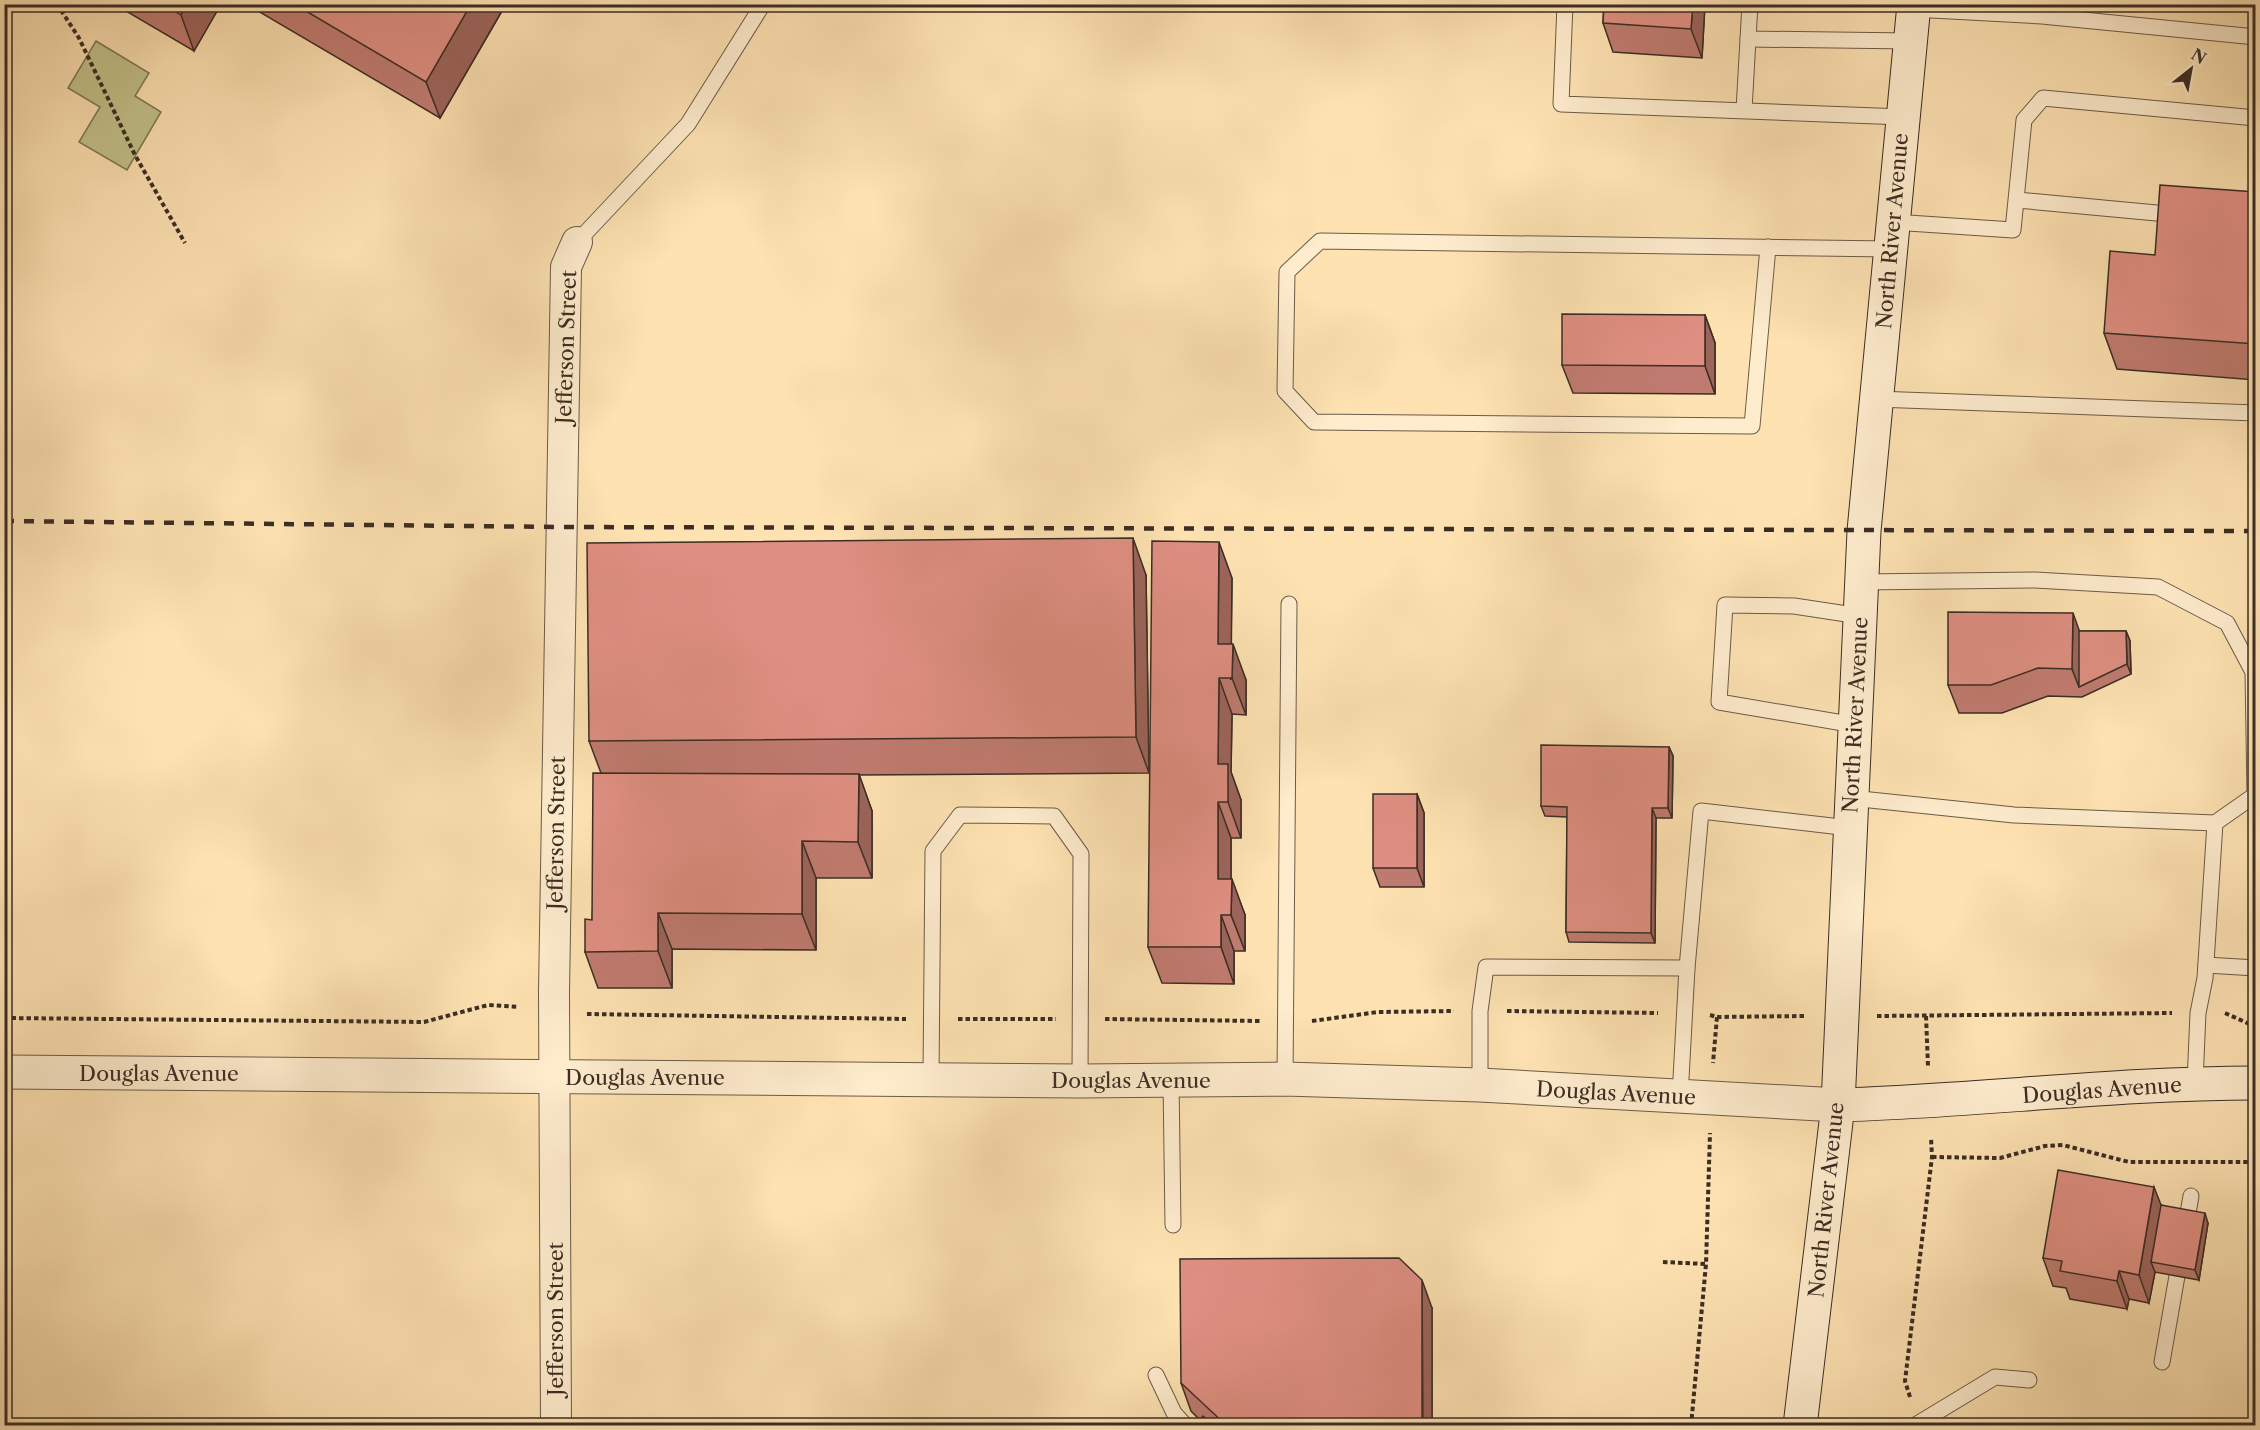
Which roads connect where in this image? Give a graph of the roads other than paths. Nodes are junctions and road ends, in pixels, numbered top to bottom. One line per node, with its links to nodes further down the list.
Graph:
1 (763, 4): 15 (lane)
2 (1564, 4): 9 (lane)
3 (1750, 4): 7 (lane)
4 (1913, 7): 5 (lane); 8 (main road, North River Avenue)
5 (2040, 10): 6 (lane)
6 (2256, 37)
7 (1748, 39): 8 (lane); 9 (lane)
8 (1910, 41): 10 (main road, North River Avenue)
9 (1744, 110): 10 (lane)
10 (1903, 117): 14 (main road, North River Avenue)
11 (2256, 118): 12 (lane)
12 (2017, 200): 13 (lane); 14 (lane)
13 (2196, 217)
14 (1892, 236): 16 (lane); 17 (main road, North River Avenue)
15 (577, 242): 29 (street, Jefferson Street)
16 (1768, 247): 16 (lane)
17 (1876, 399): 18 (lane); 19 (main road, North River Avenue)
18 (2256, 413)
19 (1862, 582): 21 (main road, North River Avenue); 24 (lane)
20 (1289, 604): 31 (lane)
21 (1860, 616): 22 (main road, North River Avenue); 22 (lane)
22 (1855, 725): 23 (main road, North River Avenue)
23 (1850, 813): 24 (lane); 26 (lane); 38 (main road, North River Avenue)
24 (2216, 823): 25 (lane)
25 (2206, 965): 27 (lane); 34 (lane)
26 (1687, 968): 36 (lane); 37 (lane)
27 (2256, 968)
28 (4, 1072): 29 (main road, Douglas Avenue)
29 (556, 1076): 30 (main road, Douglas Avenue); 46 (street, Jefferson Street)
30 (931, 1078): 33 (main road, Douglas Avenue); 33 (lane)
31 (1285, 1079): 32 (main road, Douglas Avenue); 36 (main road, Douglas Avenue)
32 (1171, 1080): 33 (main road, Douglas Avenue); 41 (lane)
33 (1080, 1081)
34 (2195, 1083): 35 (main road, Douglas Avenue); 38 (main road, Douglas Avenue)
35 (2256, 1083)
36 (1480, 1085): 37 (main road, Douglas Avenue)
37 (1696, 1097): 38 (main road, Douglas Avenue)
38 (1838, 1104): 48 (main road, North River Avenue)
39 (2191, 1196): 40 (lane)
40 (2187, 1219)
41 (1173, 1225)
42 (2177, 1276): 43 (lane)
43 (2162, 1362)
44 (1156, 1375): 47 (lane)
45 (2029, 1380): 49 (lane)
46 (556, 1425)
47 (1186, 1425)
48 (1800, 1425)
49 (1914, 1425)

